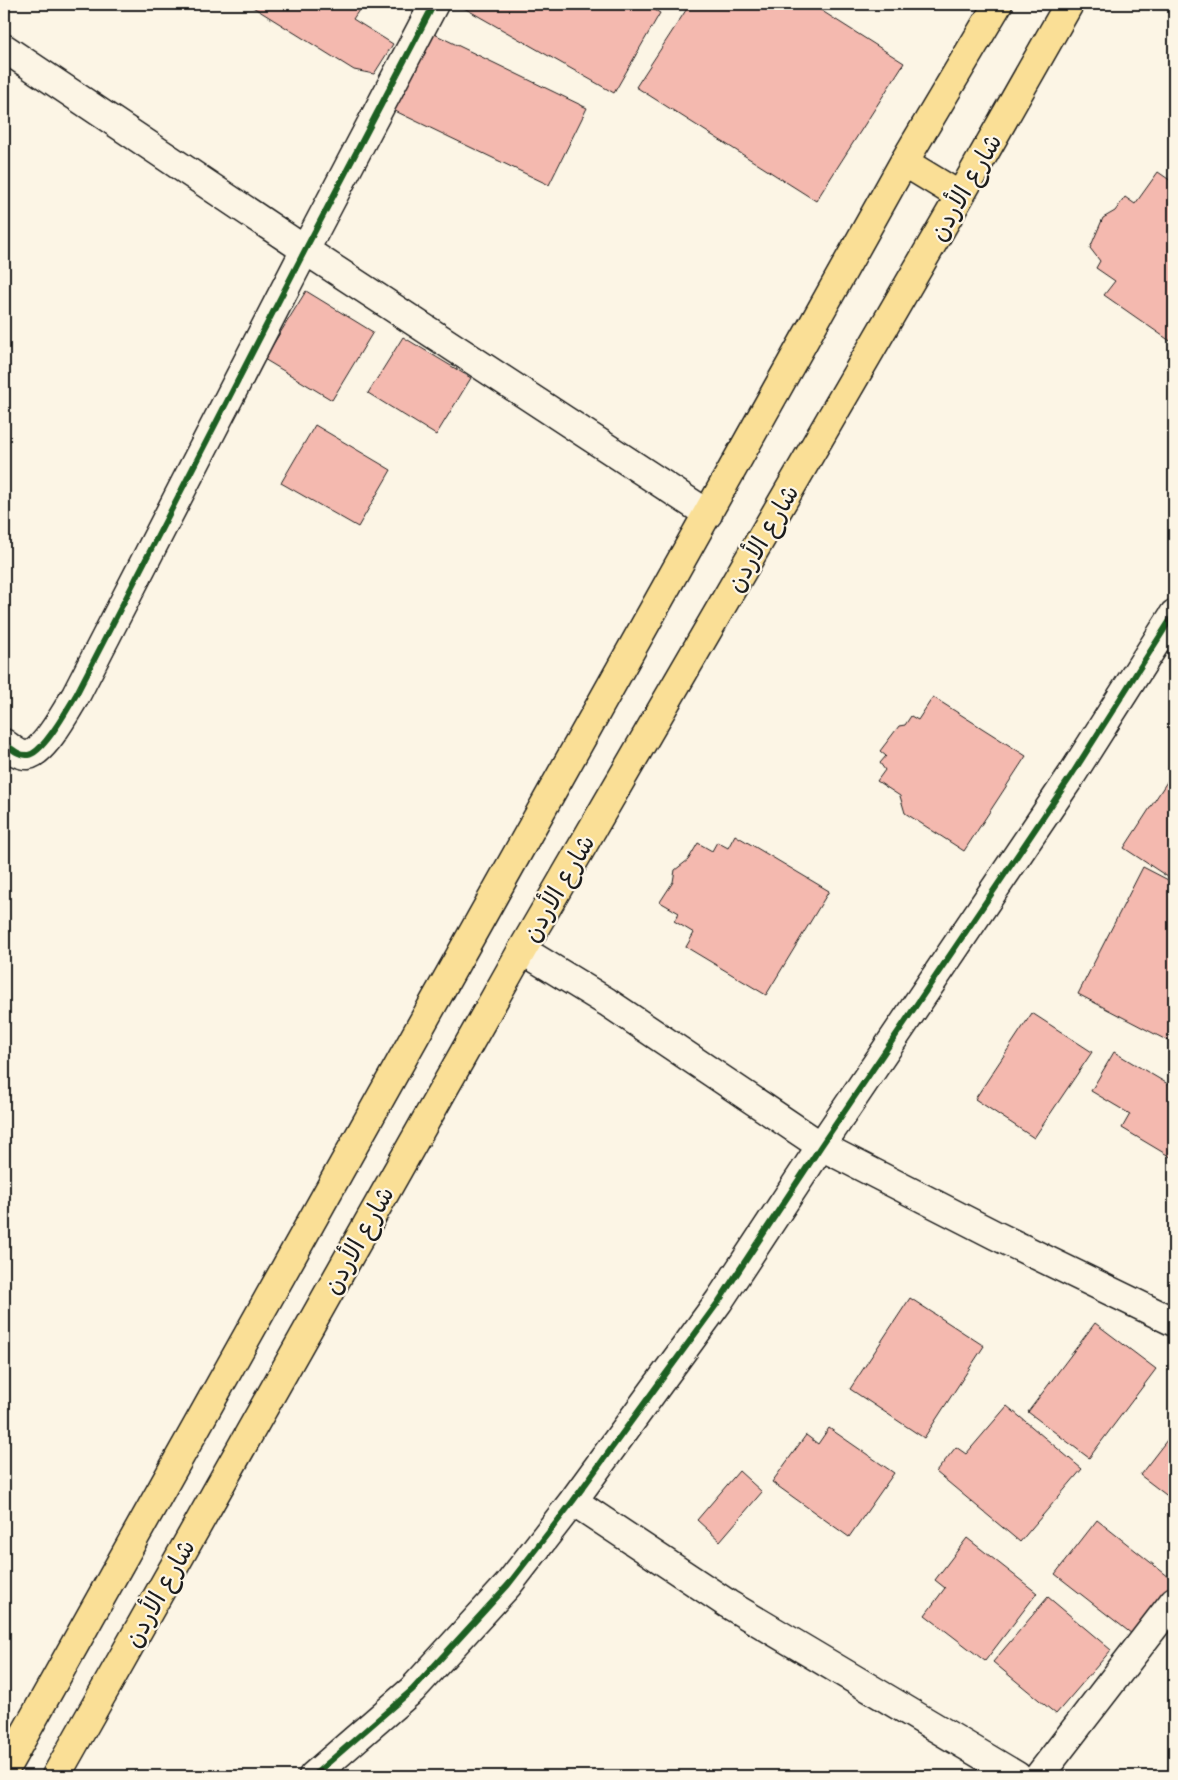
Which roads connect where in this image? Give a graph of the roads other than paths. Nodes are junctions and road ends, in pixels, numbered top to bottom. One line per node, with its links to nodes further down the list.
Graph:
1 (434, 4): 7 (street)
2 (998, 4): 5 (highway, شارع الأردن)
3 (1069, 4): 6 (highway, شارع الأردن)
4 (4, 48): 7 (street)
5 (904, 162): 6 (highway); 8 (highway, شارع الأردن)
6 (960, 196): 11 (highway, شارع الأردن)
7 (305, 250): 8 (street); 10 (street)
8 (708, 514): 16 (highway, شارع الأردن)
9 (1174, 614): 12 (street)
10 (4, 744)
11 (522, 950): 12 (street); 17 (highway, شارع الأردن)
12 (821, 1146): 13 (street); 14 (street)
13 (1174, 1322)
14 (573, 1501): 18 (street); 19 (street)
15 (1174, 1601): 20 (street)
16 (4, 1770)
17 (56, 1776)
18 (313, 1776)
19 (1017, 1776)
20 (1039, 1776)

